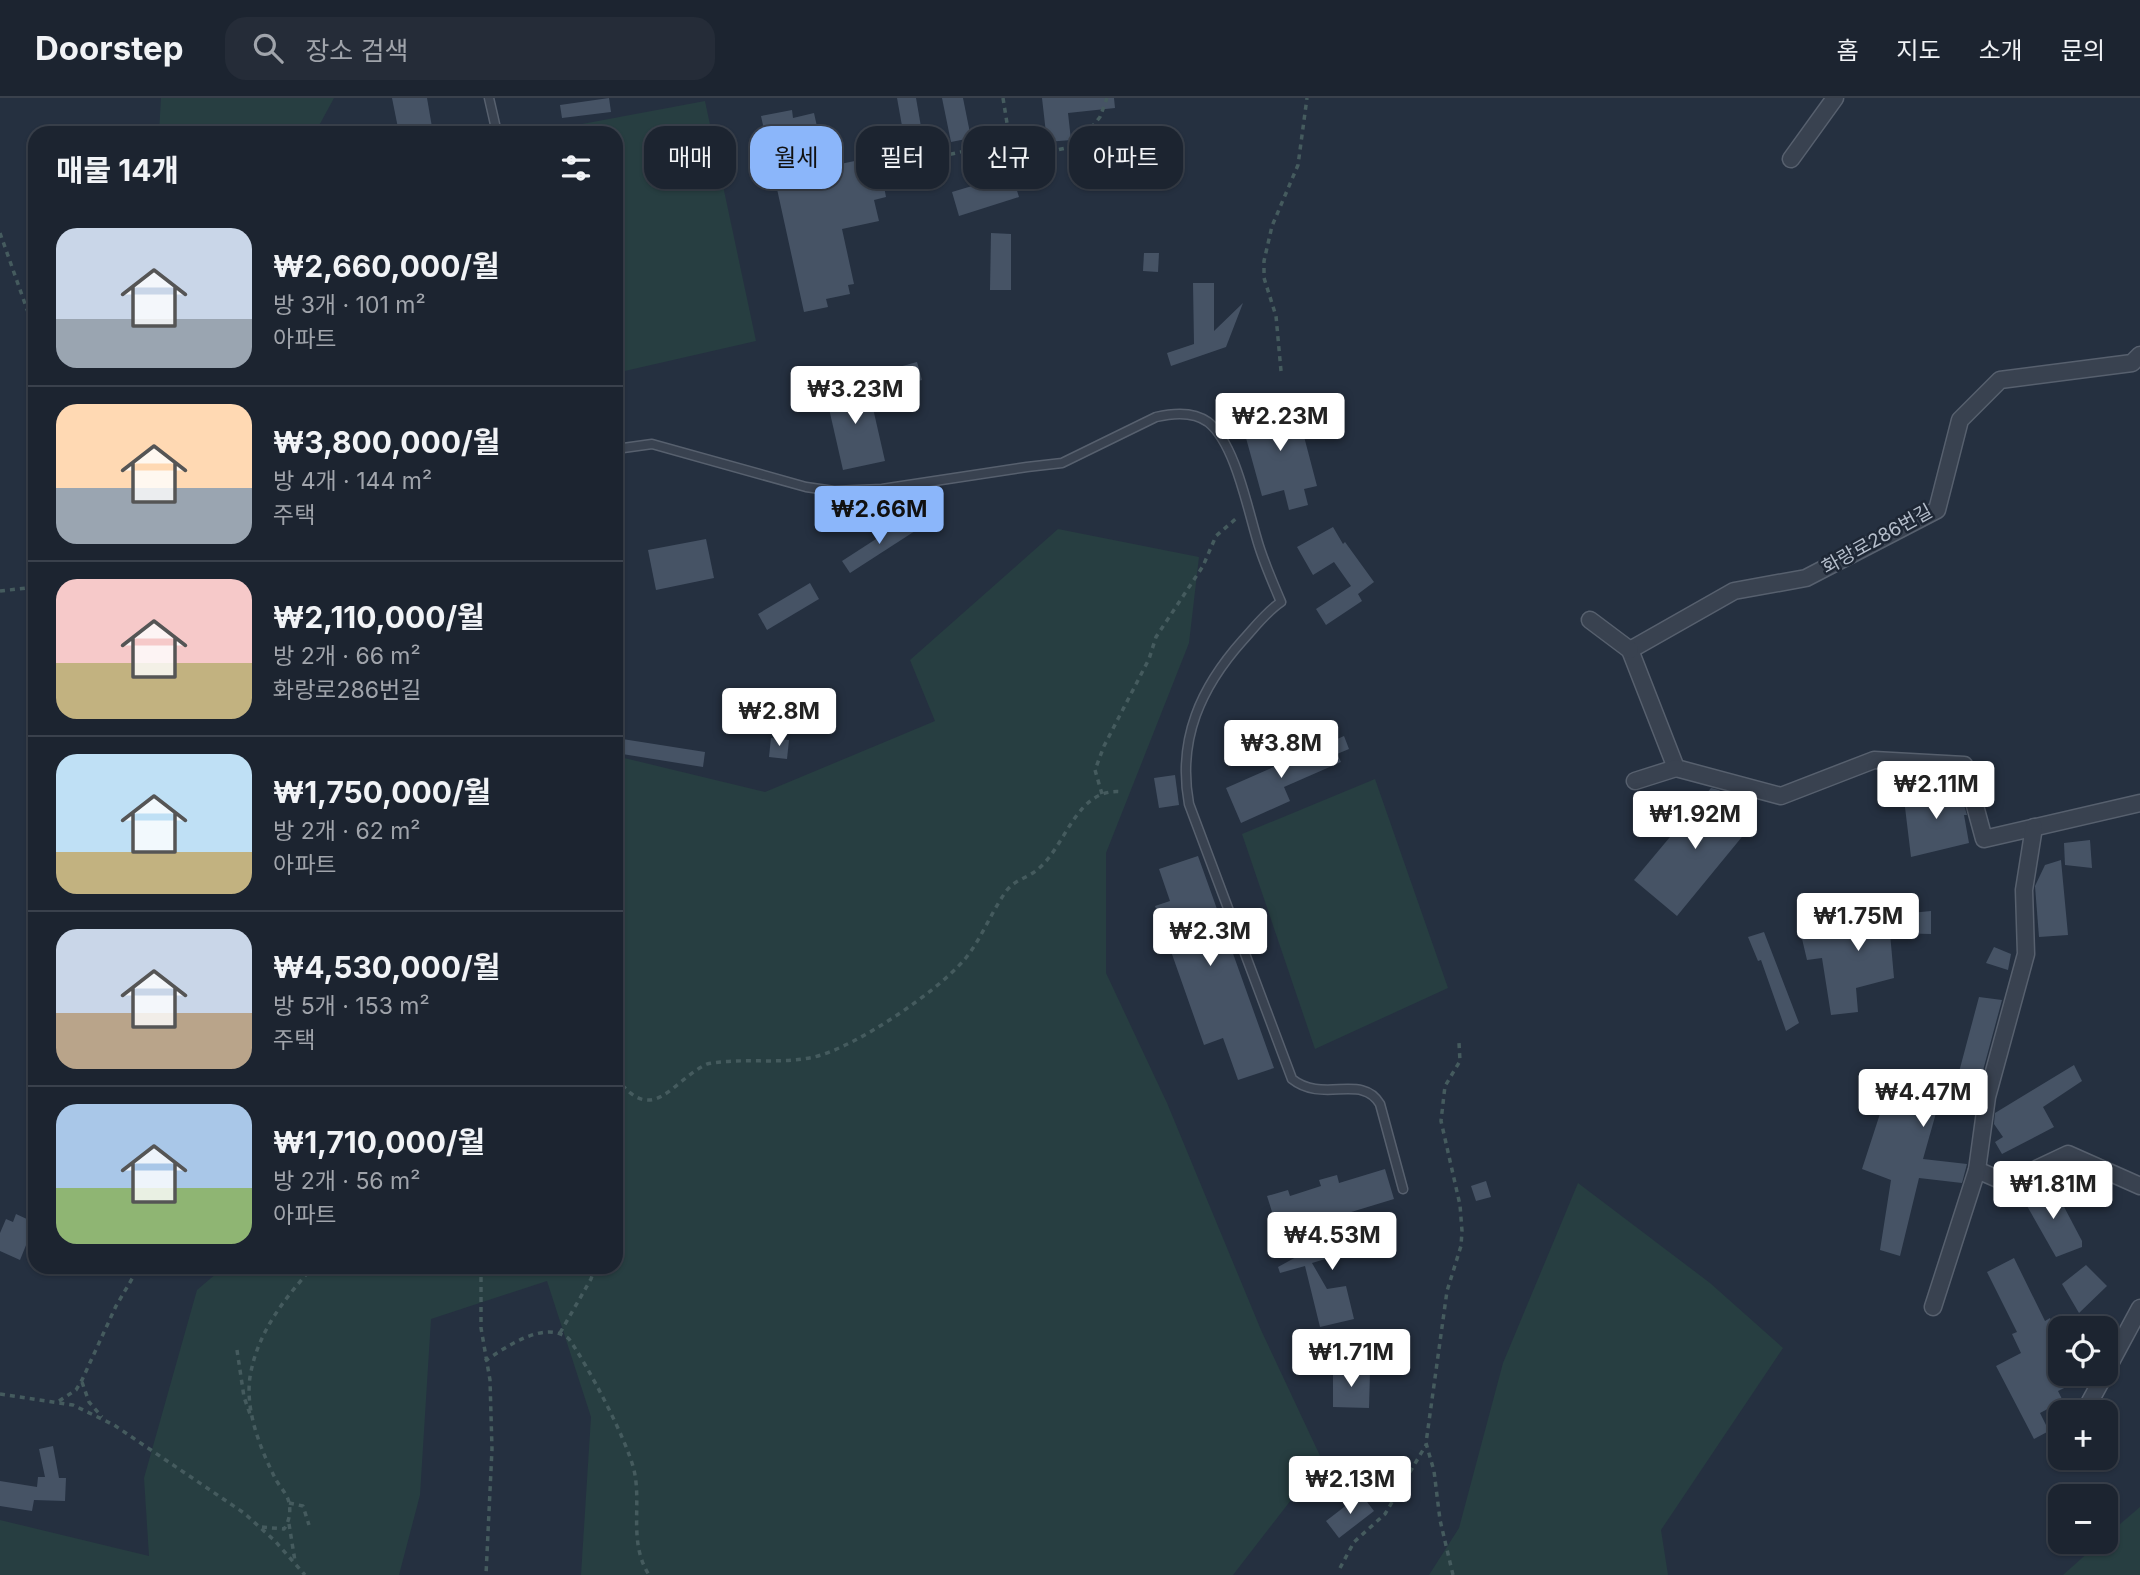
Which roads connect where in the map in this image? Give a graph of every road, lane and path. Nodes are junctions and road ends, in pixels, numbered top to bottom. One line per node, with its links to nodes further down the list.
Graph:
1 (489, 98): 6 (lane)
2 (1003, 98): 7 (path)
3 (1107, 98): 8 (path)
4 (1307, 98): 13 (path)
5 (1835, 98): 9 (street)
6 (495, 126)
7 (1007, 126)
8 (1055, 149)
9 (1791, 159)
10 (0, 233): 11 (path)
11 (28, 312)
12 (2140, 355): 19 (street, 화랑로286번길)
13 (1281, 371)
14 (623, 448): 30 (lane)
15 (1240, 515): 23 (path)
16 (28, 588): 17 (path)
17 (0, 591)
18 (1590, 620): 19 (street)
19 (1630, 650): 20 (street)
20 (1676, 768): 21 (street); 25 (street)
21 (1635, 781)
22 (1123, 792): 23 (path)
23 (1102, 793): 27 (path)
24 (2140, 803): 25 (street)
25 (2034, 827): 28 (street)
26 (1459, 1043): 48 (path)
27 (623, 1084)
28 (1977, 1170): 29 (street); 37 (street)
29 (2140, 1186)
30 (1403, 1189)
31 (132, 1274): 36 (path)
32 (134, 1274): 36 (path)
33 (307, 1274): 47 (path)
34 (481, 1274): 42 (path)
35 (593, 1274): 39 (path)
36 (130, 1281): 43 (path)
37 (1933, 1307)
38 (2140, 1308): 40 (street)
39 (559, 1334): 42 (path); 57 (path)
40 (2118, 1349)
41 (237, 1350): 47 (path)
42 (485, 1362): 56 (path)
43 (82, 1380): 45 (path); 46 (path)
44 (0, 1394): 45 (path)
45 (57, 1402): 46 (path)
46 (105, 1420): 52 (path)
47 (256, 1430): 49 (path)
48 (1426, 1443): 54 (path); 58 (path)
49 (289, 1503): 50 (path); 51 (path)
50 (288, 1519): 52 (path); 53 (path)
51 (309, 1525)
52 (260, 1526): 53 (path)
53 (297, 1566): 55 (path)
54 (1340, 1568)
55 (305, 1575)
56 (486, 1575)
57 (649, 1575)
58 (1453, 1575)

